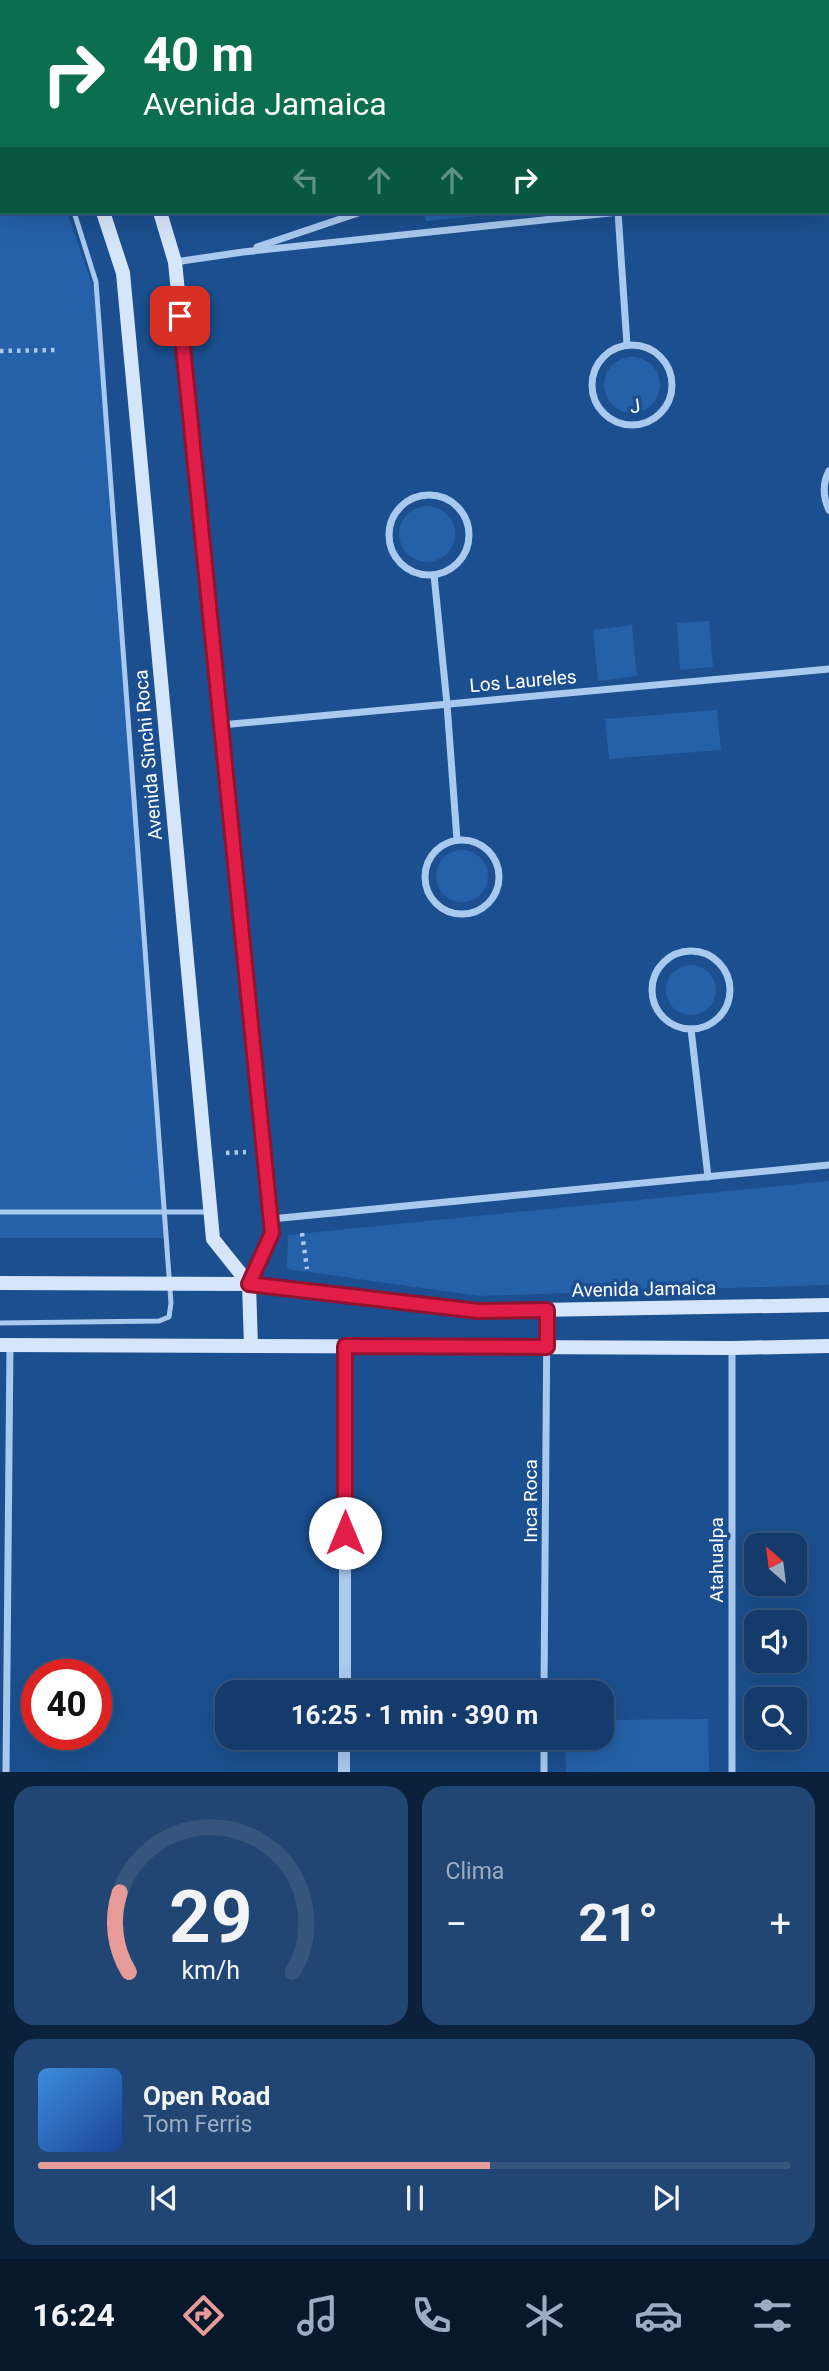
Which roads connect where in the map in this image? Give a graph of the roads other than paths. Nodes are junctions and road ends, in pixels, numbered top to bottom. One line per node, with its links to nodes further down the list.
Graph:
1 (75, 214): 21 (lane)
2 (104, 214): 22 (main road, Avenida Sinchi Roca)
3 (161, 214): 8 (main road)
4 (355, 214): 7 (street)
5 (600, 214): 7 (street)
6 (619, 214): 9 (street)
7 (243, 252): 8 (street)
8 (175, 262): 15 (main road)
9 (627, 345): 9 (street, J)
10 (829, 471): 11 (street)
11 (829, 510)
12 (434, 575): 12 (street); 14 (street)
13 (829, 669): 14 (street, Los Laureles)
14 (447, 704): 15 (street, Los Laureles); 16 (street)
15 (221, 725): 23 (main road)
16 (457, 840): 16 (street)
17 (691, 1029): 17 (street); 19 (street)
18 (829, 1165): 19 (street)
19 (708, 1177): 23 (street)
20 (0, 1212): 21 (lane)
21 (164, 1212): 22 (lane); 25 (lane)
22 (211, 1212): 26 (main road, Avenida Sinchi Roca)
23 (270, 1219): 26 (main road)
24 (0, 1283): 25 (main road, Avenida Jamaica)
25 (170, 1284): 26 (main road, Avenida Jamaica); 29 (lane)
26 (249, 1284): 28 (main road, Avenida Jamaica); 31 (main road)
27 (829, 1305): 28 (main road, Avenida Jamaica)
28 (547, 1310): 34 (street, Inca Roca)
29 (0, 1323)
30 (5, 1345): 31 (main road); 40 (street)
31 (251, 1346): 32 (main road)
32 (345, 1346): 34 (main road); 36 (street)
33 (829, 1346): 35 (main road)
34 (547, 1347): 35 (main road); 37 (street, Inca Roca)
35 (732, 1348): 43 (street, Atahualpa)
36 (345, 1680)
37 (544, 1680)
38 (344, 1750): 41 (street)
39 (544, 1750): 42 (street)
40 (6, 1772)
41 (344, 1772)
42 (544, 1772)
43 (732, 1772)

